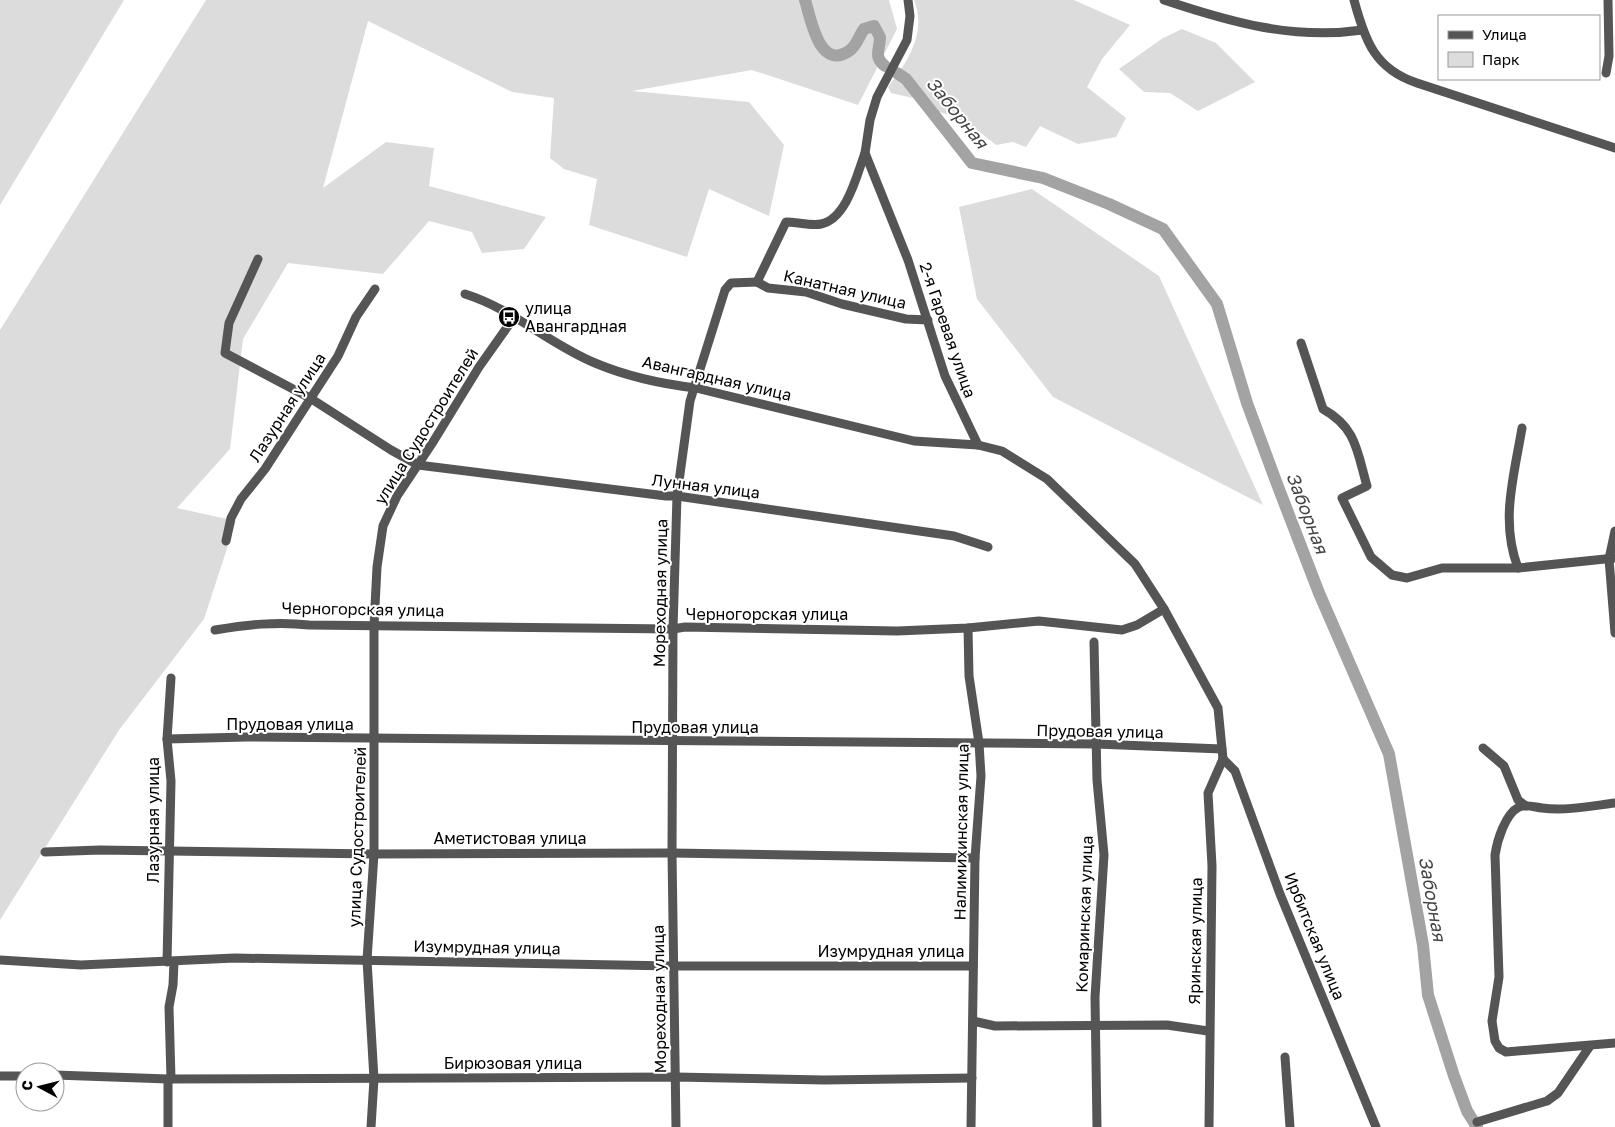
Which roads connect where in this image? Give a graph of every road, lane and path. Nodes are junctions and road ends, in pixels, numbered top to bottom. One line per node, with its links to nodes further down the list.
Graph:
1 (908, 0): 8 (street)
2 (1164, 0): 5 (street)
3 (1354, 0): 5 (street)
4 (1608, 0): 6 (street)
5 (1363, 30): 7 (street)
6 (1606, 73)
7 (1615, 148)
8 (865, 153): 10 (street); 14 (street, 2-я Гаревая улица)
9 (258, 259): 17 (street)
10 (757, 282): 14 (street, Канатная улица); 16 (street, Мореходная улица)
11 (375, 289): 17 (street, Лазурная улица)
12 (465, 294): 13 (street, Авангардная улица)
13 (514, 316): 16 (street, Авангардная улица); 20 (street, улица Судостроителей)
14 (928, 320): 19 (street, 2-я Гаревая улица)
15 (1301, 343): 26 (street)
16 (696, 388): 19 (street, Авангардная улица); 21 (street, Мореходная улица)
17 (310, 398): 20 (street); 23 (street, Лазурная улица)
18 (1522, 428): 26 (street)
19 (978, 445): 27 (street)
20 (418, 465): 21 (street, Лунная улица); 28 (street, улица Судостроителей)
21 (677, 496): 24 (street, Лунная улица); 30 (street, Мореходная улица)
22 (1615, 531): 25 (street)
23 (226, 541)
24 (988, 547)
25 (1612, 559): 26 (street); 32 (street)
26 (1518, 568)
27 (1164, 609): 29 (street, Черногорская улица); 41 (street)
28 (374, 626): 30 (street, Черногорская улица); 31 (street, Черногорская улица); 36 (street, улица Судостроителей)
29 (968, 628): 30 (street, Черногорская улица); 38 (street, Налимихинская улица)
30 (673, 629): 37 (street, Мореходная улица)
31 (215, 630)
32 (1615, 632)
33 (1094, 642): 39 (street, Комаринская улица)
34 (171, 678): 35 (street, Лазурная улица)
35 (168, 739): 36 (street, Прудовая улица); 46 (street, Лазурная улица)
36 (375, 740): 37 (street, Прудовая улица); 48 (street, улица Судостроителей)
37 (674, 742): 38 (street, Прудовая улица); 47 (street, Мореходная улица)
38 (980, 743): 39 (street, Прудовая улица); 49 (street, Налимихинская улица)
39 (1096, 744): 41 (street, Прудовая улица); 56 (street, Комаринская улица)
40 (1483, 748): 44 (street)
41 (1222, 749): 42 (street)
42 (1223, 759): 57 (street, Яринская улица); 76 (street, Ирбитская улица)
43 (1615, 803): 44 (street)
44 (1526, 806): 59 (street)
45 (45, 852): 46 (street, Аметистовая улица)
46 (169, 852): 48 (street, Аметистовая улица); 52 (street, Лазурная улица)
47 (672, 853): 48 (street, Аметистовая улица); 49 (street, Аметистовая улица); 53 (street, Мореходная улица)
48 (374, 854): 51 (street, улица Судостроителей)
49 (975, 858): 54 (street, Налимихинская улица)
50 (0, 960): 52 (street, Изумрудная улица)
51 (367, 960): 52 (street, Изумрудная улица); 53 (street, Изумрудная улица); 65 (street, улица Судостроителей)
52 (170, 962): 67 (street, Лазурная улица)
53 (673, 966): 54 (street, Изумрудная улица); 64 (street, Мореходная улица)
54 (973, 966): 55 (street, Налимихинская улица)
55 (974, 1020): 56 (street); 66 (street, Налимихинская улица)
56 (1097, 1026): 57 (street); 73 (street, Комаринская улица)
57 (1208, 1030): 74 (street, Яринская улица)
58 (1615, 1043): 59 (street)
59 (1590, 1046): 68 (street)
60 (1284, 1058): 75 (street)
61 (65, 1075): 67 (street, Бирюзовая улица)
62 (0, 1076): 63 (street)
63 (15, 1076)
64 (675, 1077): 65 (street, Бирюзовая улица); 66 (street, Бирюзовая улица); 71 (street, Мореходная улица)
65 (374, 1078): 67 (street, Бирюзовая улица); 70 (street, улица Судостроителей)
66 (972, 1078): 72 (street, Налимихинская улица)
67 (170, 1079): 69 (street, Лазурная улица)
68 (1477, 1122)
69 (168, 1127)
70 (371, 1127)
71 (676, 1127)
72 (971, 1127)
73 (1097, 1127)
74 (1209, 1127)
75 (1290, 1127)
76 (1376, 1127)

